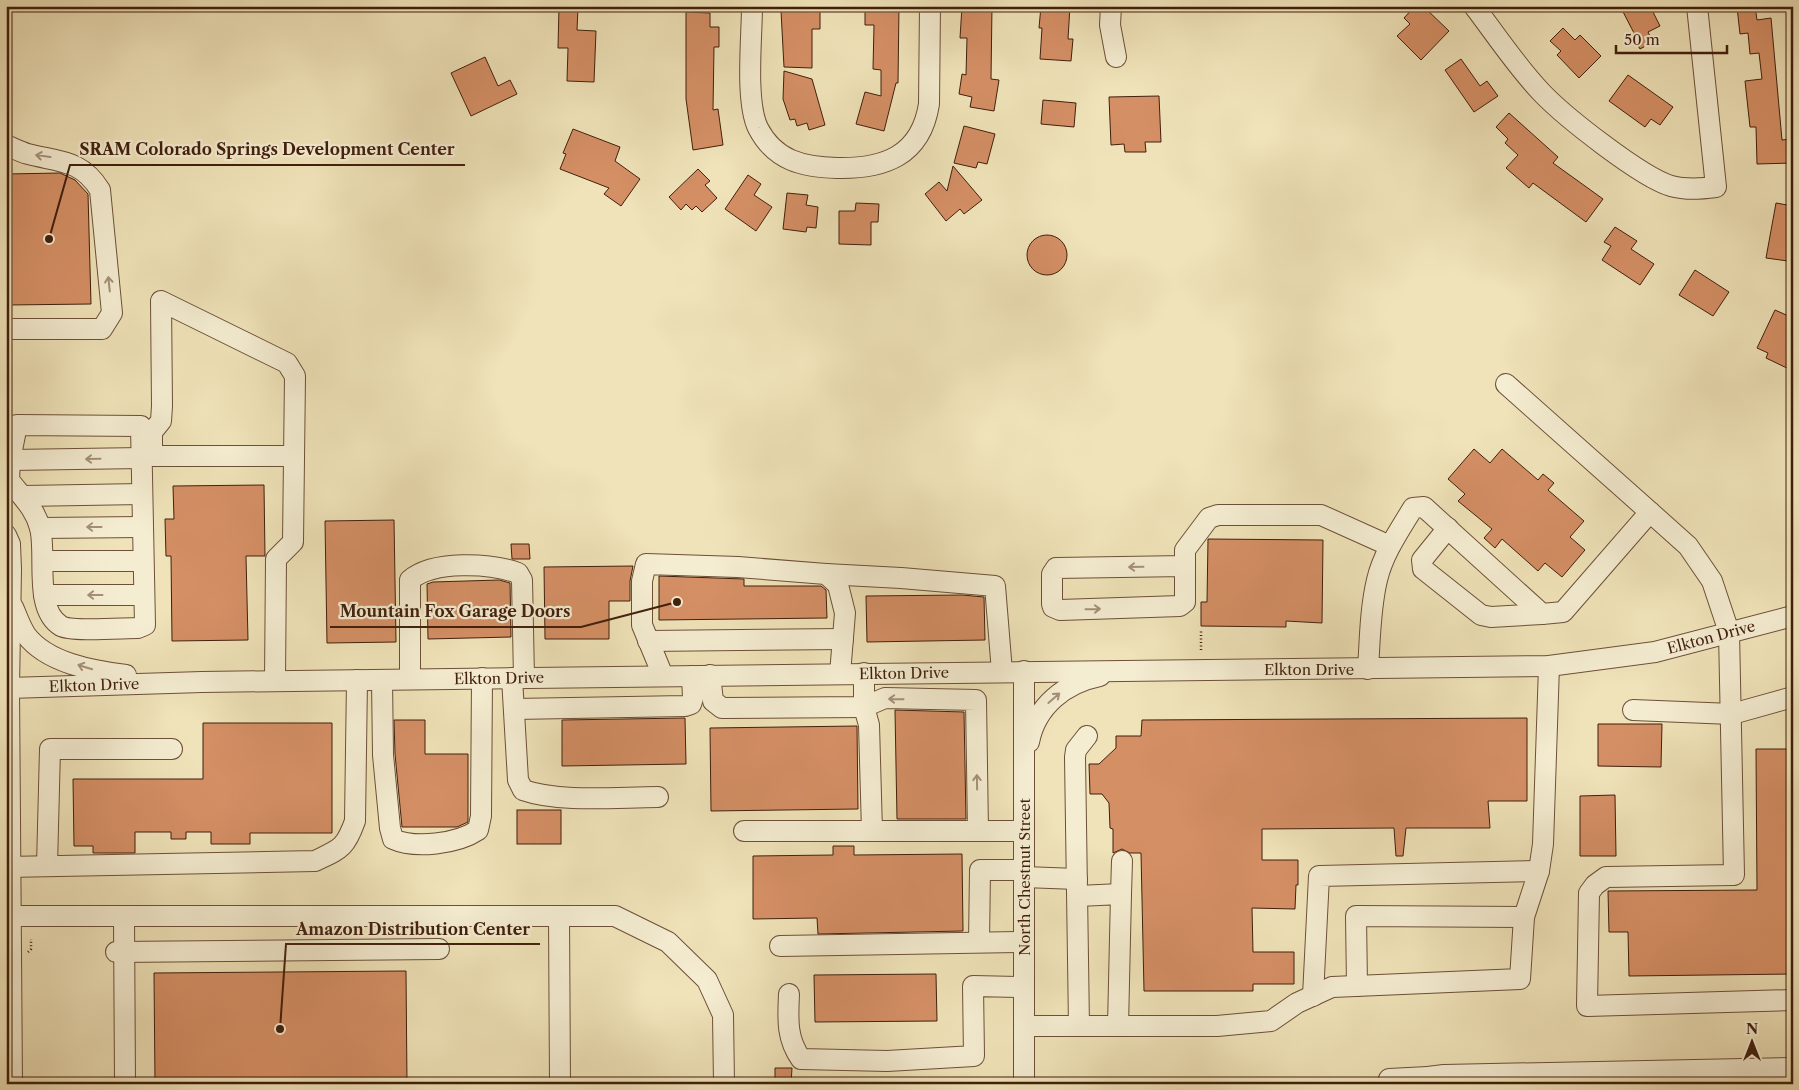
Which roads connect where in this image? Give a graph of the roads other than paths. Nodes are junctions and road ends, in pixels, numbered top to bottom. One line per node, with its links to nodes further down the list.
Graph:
1 (752, 6): 2 (street)
2 (930, 6)
3 (1111, 6): 6 (street)
4 (1474, 6): 5 (street)
5 (1697, 6)
6 (1116, 57)
7 (6, 145): 8 (street, one-way to 7)
8 (6, 329)
9 (1506, 384): 15 (street)
10 (12, 442): 12 (street, one-way to 10); 12 (street); 14 (street)
11 (294, 456): 11 (street); 47 (street)
12 (142, 458): 13 (street)
13 (142, 494): 14 (street); 16 (street)
14 (23, 496): 17 (street)
15 (1650, 512): 28 (street); 30 (street)
16 (142, 527): 17 (street, one-way to 17); 22 (street)
17 (40, 528): 21 (street)
18 (1448, 528): 20 (street); 28 (street); 28 (street)
19 (6, 535): 27 (street)
20 (1390, 546): 23 (street); 34 (street)
21 (43, 561): 22 (street); 26 (street)
22 (143, 561): 25 (street)
23 (1185, 566): 23 (street, one-way to 23)
24 (826, 574): 31 (street); 32 (street); 37 (street)
25 (143, 594): 26 (street, one-way to 26); 26 (street)
26 (44, 595)
27 (11, 602): 48 (street, one-way to 27); 49 (street)
28 (1542, 614)
29 (1793, 616): 30 (street, Elkton Drive)
30 (1729, 632): 33 (street, Elkton Drive); 54 (street)
31 (843, 639): 32 (street); 39 (street)
32 (648, 641): 40 (street)
33 (1550, 666): 34 (street, Elkton Drive); 67 (street)
34 (1368, 669): 35 (street, Elkton Drive)
35 (1128, 670): 36 (street, Elkton Drive); 58 (street, one-way to 35)
36 (1024, 671): 37 (street, Elkton Drive); 58 (street, North Chestnut Street)
37 (1002, 672): 38 (street, Elkton Drive)
38 (864, 673): 39 (street, Elkton Drive); 51 (street)
39 (840, 674): 41 (street, Elkton Drive)
40 (663, 676): 41 (street, Elkton Drive); 43 (street, Elkton Drive)
41 (701, 676): 51 (street); 52 (street)
42 (482, 678): 43 (street, Elkton Drive); 44 (street, Elkton Drive); 46 (street)
43 (518, 678): 44 (street); 52 (street)
44 (410, 679): 46 (street, Elkton Drive)
45 (357, 680): 46 (street, Elkton Drive); 47 (street, Elkton Drive); 65 (street)
46 (382, 680)
47 (275, 681): 48 (street, Elkton Drive)
48 (202, 682): 49 (street, Elkton Drive)
49 (9, 688): 56 (street)
50 (1793, 697): 54 (street)
51 (864, 707): 60 (street); 61 (street, one-way to 51)
52 (514, 709): 59 (street)
53 (1633, 710): 54 (street)
54 (1732, 714): 85 (street)
55 (1087, 736): 69 (street)
56 (8, 743): 66 (street)
57 (172, 749): 65 (street)
58 (1024, 774): 62 (street, North Chestnut Street)
59 (658, 797)
60 (872, 831): 61 (street); 63 (street)
61 (978, 831): 62 (street)
62 (1024, 831): 68 (street, North Chestnut Street)
63 (744, 832)
64 (1122, 861): 70 (street)
65 (47, 866): 66 (street)
66 (8, 867): 71 (street)
67 (1539, 871): 74 (street); 84 (street)
68 (1024, 873): 69 (street); 75 (street); 76 (street, North Chestnut Street)
69 (1078, 887): 70 (street); 87 (street)
70 (1121, 894): 88 (street)
71 (11, 916): 72 (street); 81 (street)
72 (124, 916): 73 (street); 79 (street)
73 (559, 916): 93 (street); 94 (street)
74 (1524, 917): 80 (street); 80 (street)
75 (979, 942): 76 (street); 77 (street)
76 (1024, 942): 82 (street, North Chestnut Street)
77 (780, 946)
78 (439, 950): 79 (street)
79 (120, 952): 92 (street)
80 (1357, 986): 84 (street)
81 (9, 987): 91 (street)
82 (1024, 987): 83 (street); 86 (street, North Chestnut Street)
83 (788, 994)
84 (1313, 996): 88 (street)
85 (1793, 1000)
86 (1024, 1026): 87 (street); 95 (street, North Chestnut Street)
87 (1079, 1026): 88 (street)
88 (1118, 1026)
89 (1793, 1068): 90 (street)
90 (1428, 1080): 96 (street)
91 (12, 1084)
92 (126, 1084)
93 (560, 1084)
94 (724, 1084)
95 (1024, 1084)
96 (1388, 1084)

